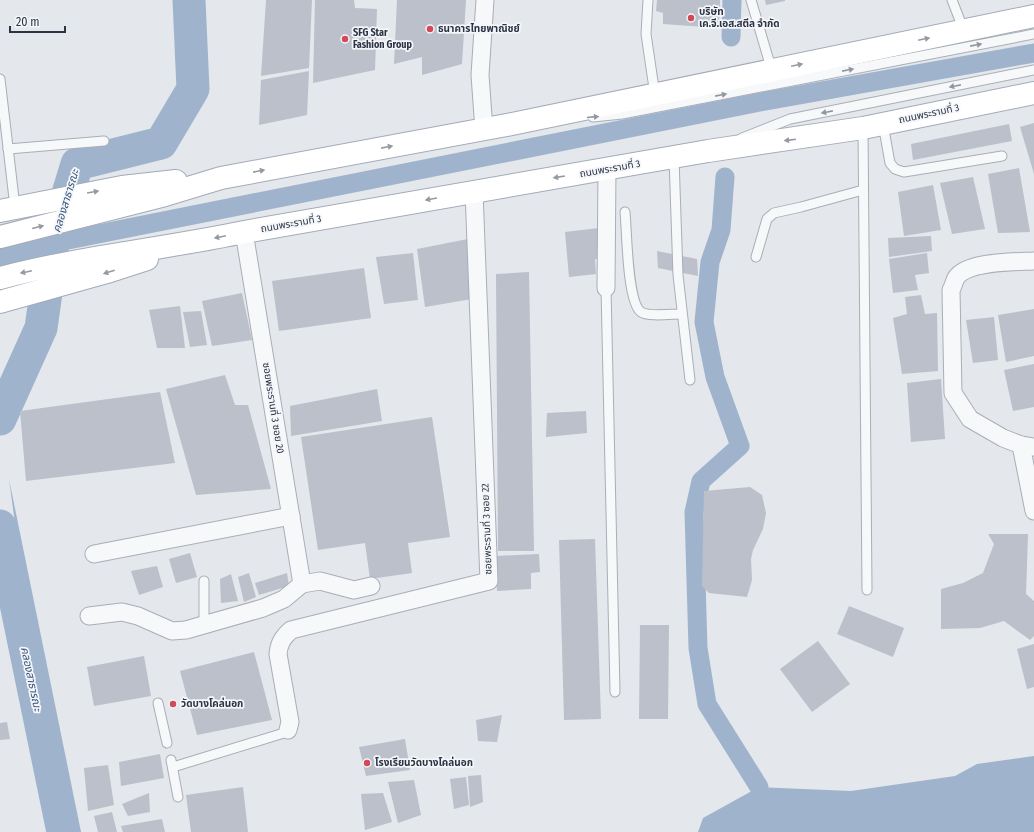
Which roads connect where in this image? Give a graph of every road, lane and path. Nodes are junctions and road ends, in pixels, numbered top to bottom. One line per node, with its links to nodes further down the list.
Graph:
1 (485, 0): 15 (street)
2 (648, 0): 12 (lane)
3 (751, 0): 9 (lane)
4 (952, 0): 6 (lane)
5 (1034, 16): 6 (main road)
6 (964, 31): 9 (main road, one-way to 6)
7 (1034, 34): 13 (lane, one-way to 7)
8 (1034, 70): 18 (lane, one-way to 18)
9 (772, 71): 12 (main road)
10 (0, 79): 17 (lane)
11 (1034, 93): 14 (main road, ถนนพระรามที่ 3)
12 (656, 94): 13 (main road)
13 (512, 124): 15 (main road)
14 (873, 126): 18 (main road, ถนนพระรามที่ 3, one-way to 18); 19 (lane); 23 (lane)
15 (484, 130): 22 (main road, one-way to 15)
16 (104, 141): 17 (lane)
17 (8, 149): 25 (lane)
18 (708, 151): 20 (main road, ถนนพระรามที่ 3)
19 (1002, 156)
20 (674, 158): 21 (main road, ถนนพระรามที่ 3); 35 (lane)
21 (607, 169): 24 (main road, ถนนพระรามที่ 3, one-way to 24); 33 (street)
22 (221, 178): 25 (main road, one-way to 22); 28 (main road, one-way to 22)
23 (863, 190): 30 (lane); 44 (lane)
24 (474, 191): 27 (main road, ถนนพระรามที่ 3, one-way to 27); 49 (street, ซอยพระรามที่ 3 ซอย 22)
25 (8, 209)
26 (625, 212): 35 (lane)
27 (244, 232): 29 (main road, ถนนพระรามที่ 3, one-way to 29); 39 (street, ซอยพระรามที่ 3 ซอย 20)
28 (0, 237)
29 (185, 244): 32 (main road, ถนนพระรามที่ 3, one-way to 32); 34 (main road, ถนนพระรามที่ 3, one-way to 34)
30 (756, 257)
31 (1034, 260): 37 (street)
32 (0, 278)
33 (606, 288): 47 (lane)
34 (10, 299)
35 (681, 314): 36 (lane)
36 (690, 380)
37 (1028, 446): 38 (street)
38 (1034, 511)
39 (291, 516): 40 (street); 42 (street, ซอยพระรามที่ 3 ซอย 20)
40 (94, 554)
41 (204, 581): 46 (lane)
42 (302, 584): 43 (street); 46 (street)
43 (371, 586)
44 (867, 590)
45 (89, 616): 46 (street)
46 (204, 625)
47 (615, 692)
48 (158, 703): 50 (lane)
49 (288, 730): 51 (lane)
50 (167, 743)
51 (178, 797)

